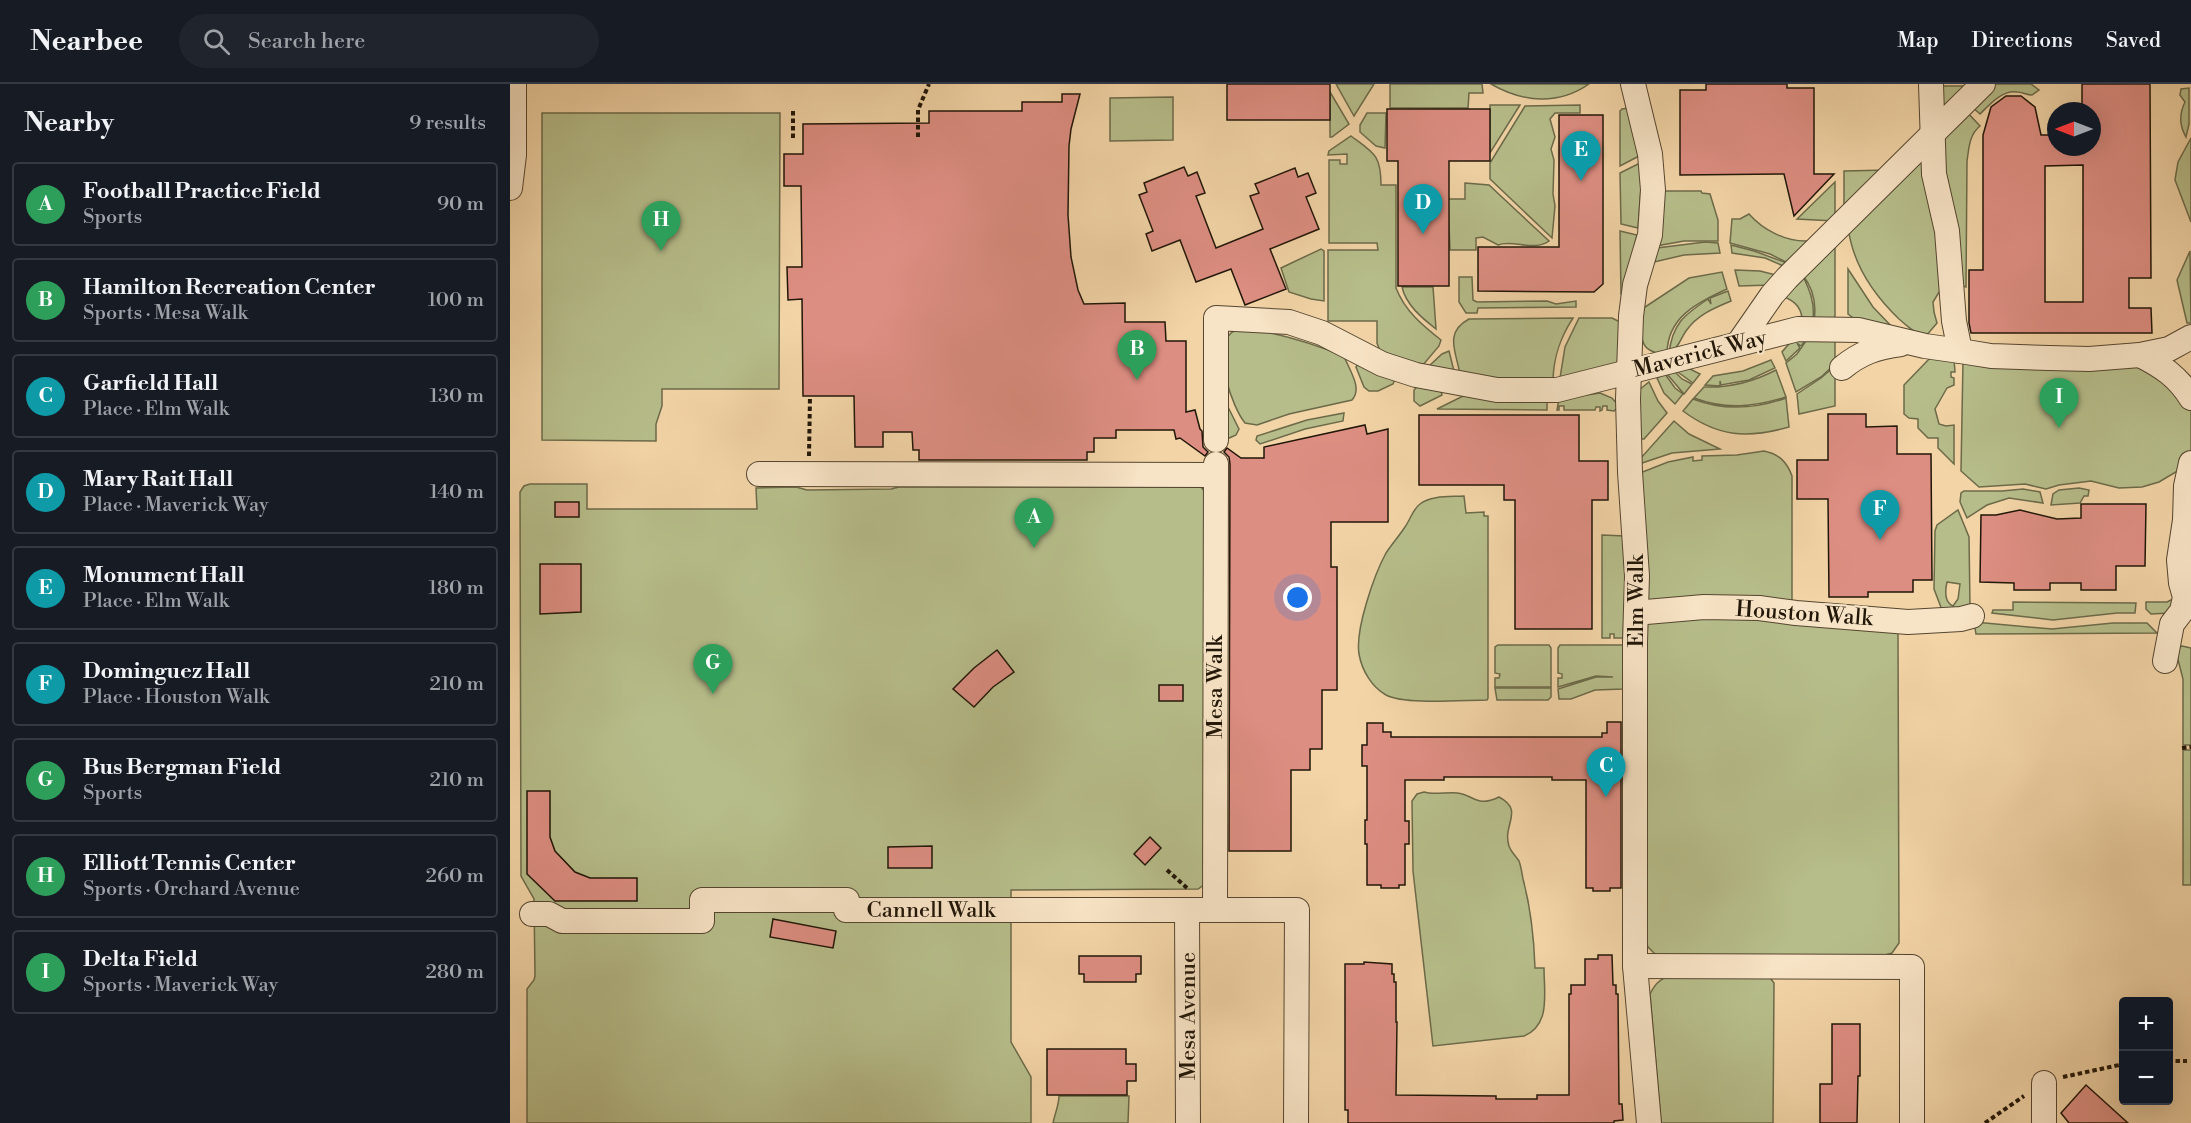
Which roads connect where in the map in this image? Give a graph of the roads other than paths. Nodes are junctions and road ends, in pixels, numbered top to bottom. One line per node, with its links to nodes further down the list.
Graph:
1 (514, 84): 6 (street)
2 (1633, 84): 15 (street, Elm Walk)
3 (1931, 84): 5 (street)
4 (1983, 84): 5 (street)
5 (1932, 135): 7 (street); 9 (street)
6 (510, 188)
7 (1952, 307): 10 (street); 12 (street)
8 (1216, 318): 15 (street, Maverick Way); 17 (street, Mesa Walk)
9 (1738, 344): 10 (street, Maverick Way); 15 (street, Maverick Way)
10 (1922, 345): 12 (street, Maverick Way); 14 (street)
11 (2188, 348): 13 (street, Maverick Way)
12 (1960, 351): 13 (street, Maverick Way)
13 (2140, 355): 16 (street)
14 (1842, 368)
15 (1630, 371): 21 (street, Elm Walk)
16 (2191, 398)
17 (1216, 460): 19 (street); 25 (street, Mesa Walk)
18 (2190, 468): 20 (street)
19 (759, 474)
20 (2187, 610): 23 (street)
21 (1636, 615): 22 (street, Houston Walk); 27 (street, Elm Walk)
22 (1972, 616)
23 (2165, 661)
24 (1188, 900): 25 (street); 26 (street, Cannell Walk); 29 (street, Mesa Avenue)
25 (1215, 909): 30 (street)
26 (532, 914)
27 (1635, 966): 31 (street, Elm Walk); 32 (street)
28 (2044, 1083): 33 (street)
29 (1188, 1123)
30 (1296, 1123)
31 (1649, 1123)
32 (1912, 1123)
33 (2044, 1123)

